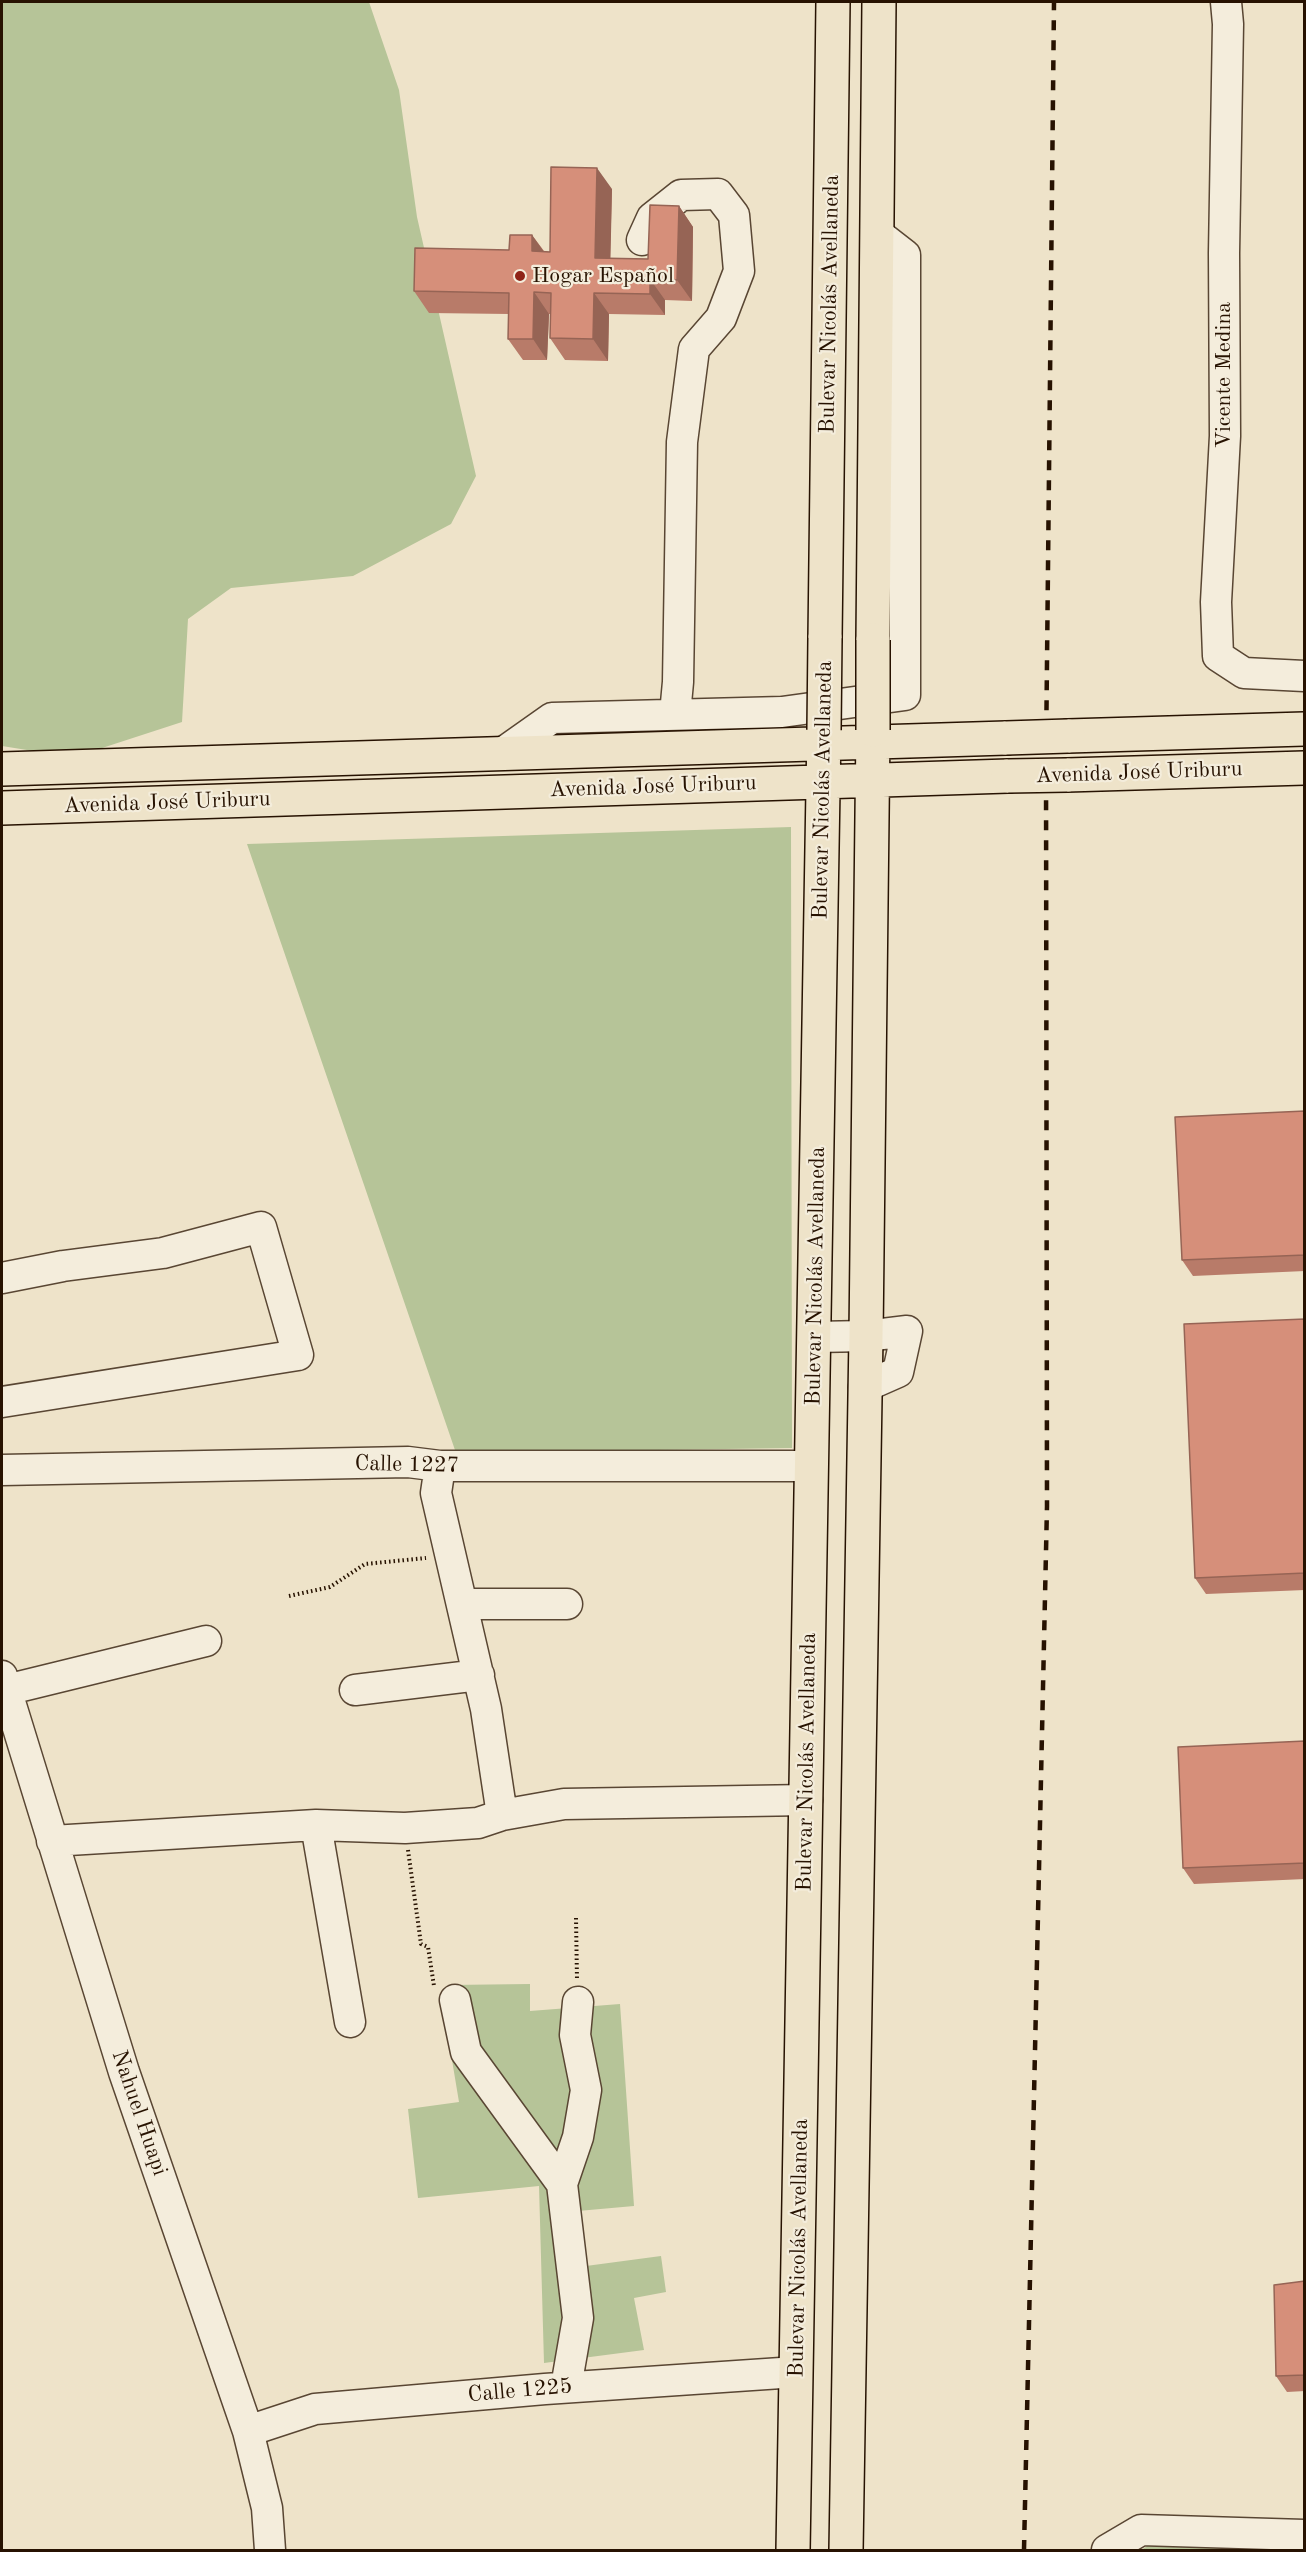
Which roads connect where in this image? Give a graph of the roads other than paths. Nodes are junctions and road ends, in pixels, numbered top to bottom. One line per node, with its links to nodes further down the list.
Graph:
1 (833, 2): 10 (main road, Bulevar Nicolás Avellaneda, bridge)
2 (879, 2): 4 (main road, Bulevar Nicolás Avellaneda)
3 (1226, 2): 6 (street, Vicente Medina)
4 (878, 234): 7 (street); 9 (main road, Bulevar Nicolás Avellaneda, bridge)
5 (642, 240): 7 (street)
6 (1305, 676)
7 (675, 714): 11 (street)
8 (1305, 729): 9 (main road, Avenida José Uriburu, bridge)
9 (872, 736): 10 (main road, Avenida José Uriburu); 14 (main road, Bulevar Nicolás Avellaneda)
10 (824, 737): 11 (main road, Avenida José Uriburu); 15 (main road, Bulevar Nicolás Avellaneda)
11 (501, 754): 13 (main road, Avenida José Uriburu)
12 (1305, 768): 14 (main road, Avenida José Uriburu, bridge)
13 (2, 770)
14 (872, 781): 15 (main road, Avenida José Uriburu); 18 (main road, Bulevar Nicolás Avellaneda)
15 (824, 782): 16 (main road, Avenida José Uriburu); 19 (main road, Bulevar Nicolás Avellaneda)
16 (2, 808)
17 (2, 1278): 20 (street)
18 (866, 1336): 19 (street); 44 (main road, Bulevar Nicolás Avellaneda)
19 (815, 1337): 22 (main road, Bulevar Nicolás Avellaneda)
20 (2, 1402)
21 (440, 1466): 22 (street, Calle 1227); 23 (street, Calle 1227); 24 (street)
22 (812, 1466): 30 (main road, Bulevar Nicolás Avellaneda)
23 (2, 1470)
24 (463, 1604): 25 (street); 27 (street)
25 (567, 1604)
26 (206, 1641): 28 (street)
27 (479, 1675): 29 (street); 31 (street)
28 (4, 1683): 33 (street, Nahuel Huapi)
29 (355, 1690)
30 (807, 1800): 31 (street); 38 (main road, Bulevar Nicolás Avellaneda)
31 (502, 1815): 32 (street)
32 (316, 1825): 33 (street); 36 (street)
33 (52, 1841): 40 (street, Nahuel Huapi)
34 (454, 2000): 37 (street)
35 (578, 2002): 37 (street)
36 (350, 2022)
37 (562, 2184): 39 (street)
38 (796, 2372): 39 (street, Calle 1225); 43 (main road, Bulevar Nicolás Avellaneda)
39 (566, 2387): 40 (street, Calle 1225)
40 (248, 2431): 42 (street, Nahuel Huapi)
41 (1305, 2535): 45 (street)
42 (270, 2550)
43 (793, 2550)
44 (846, 2550)
45 (1107, 2550)

